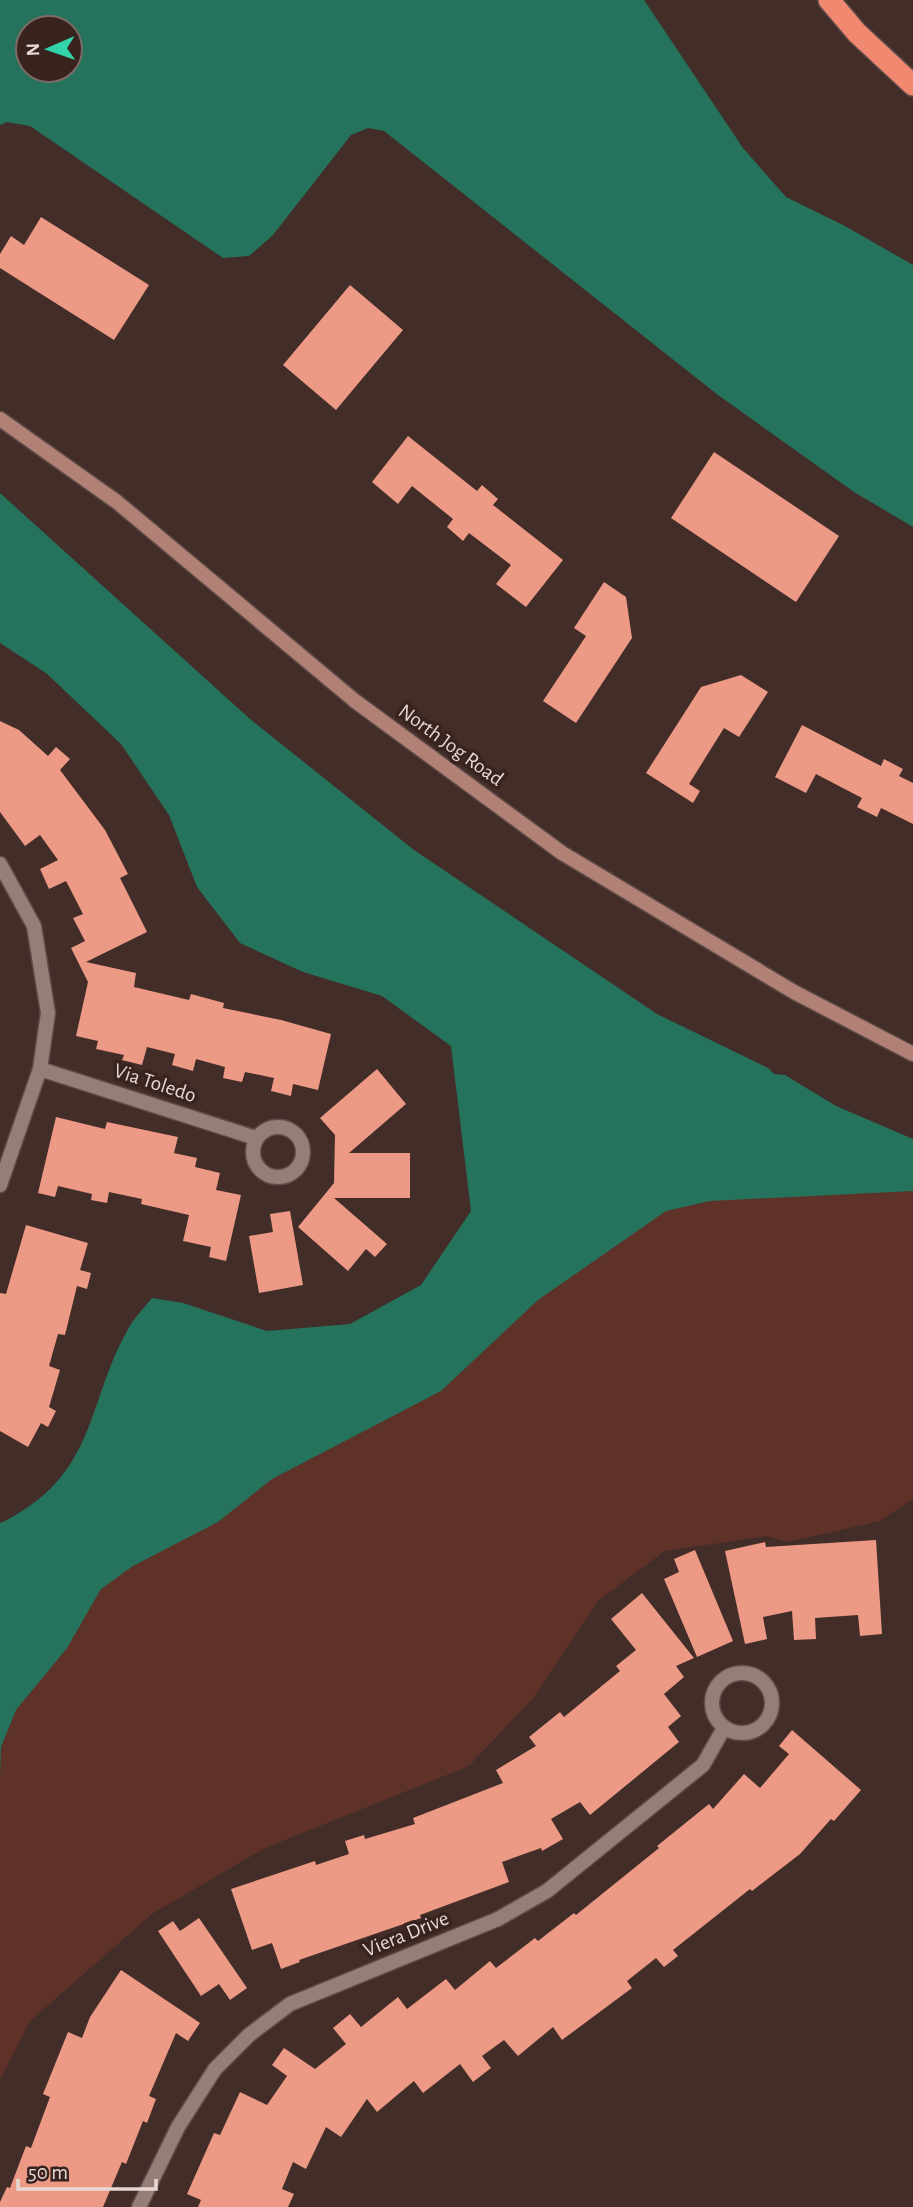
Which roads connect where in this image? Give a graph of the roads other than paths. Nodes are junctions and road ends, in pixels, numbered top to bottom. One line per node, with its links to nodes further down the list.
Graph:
1 (829, 0): 2 (highway)
2 (913, 85)
3 (0, 419): 5 (street, North Jog Road)
4 (0, 864): 6 (street)
5 (913, 1054)
6 (40, 1069): 7 (street, Via Toledo); 8 (street)
7 (256, 1138)
8 (0, 1185)
9 (724, 1728): 9 (street); 10 (street, Viera Drive)
10 (139, 2207)

